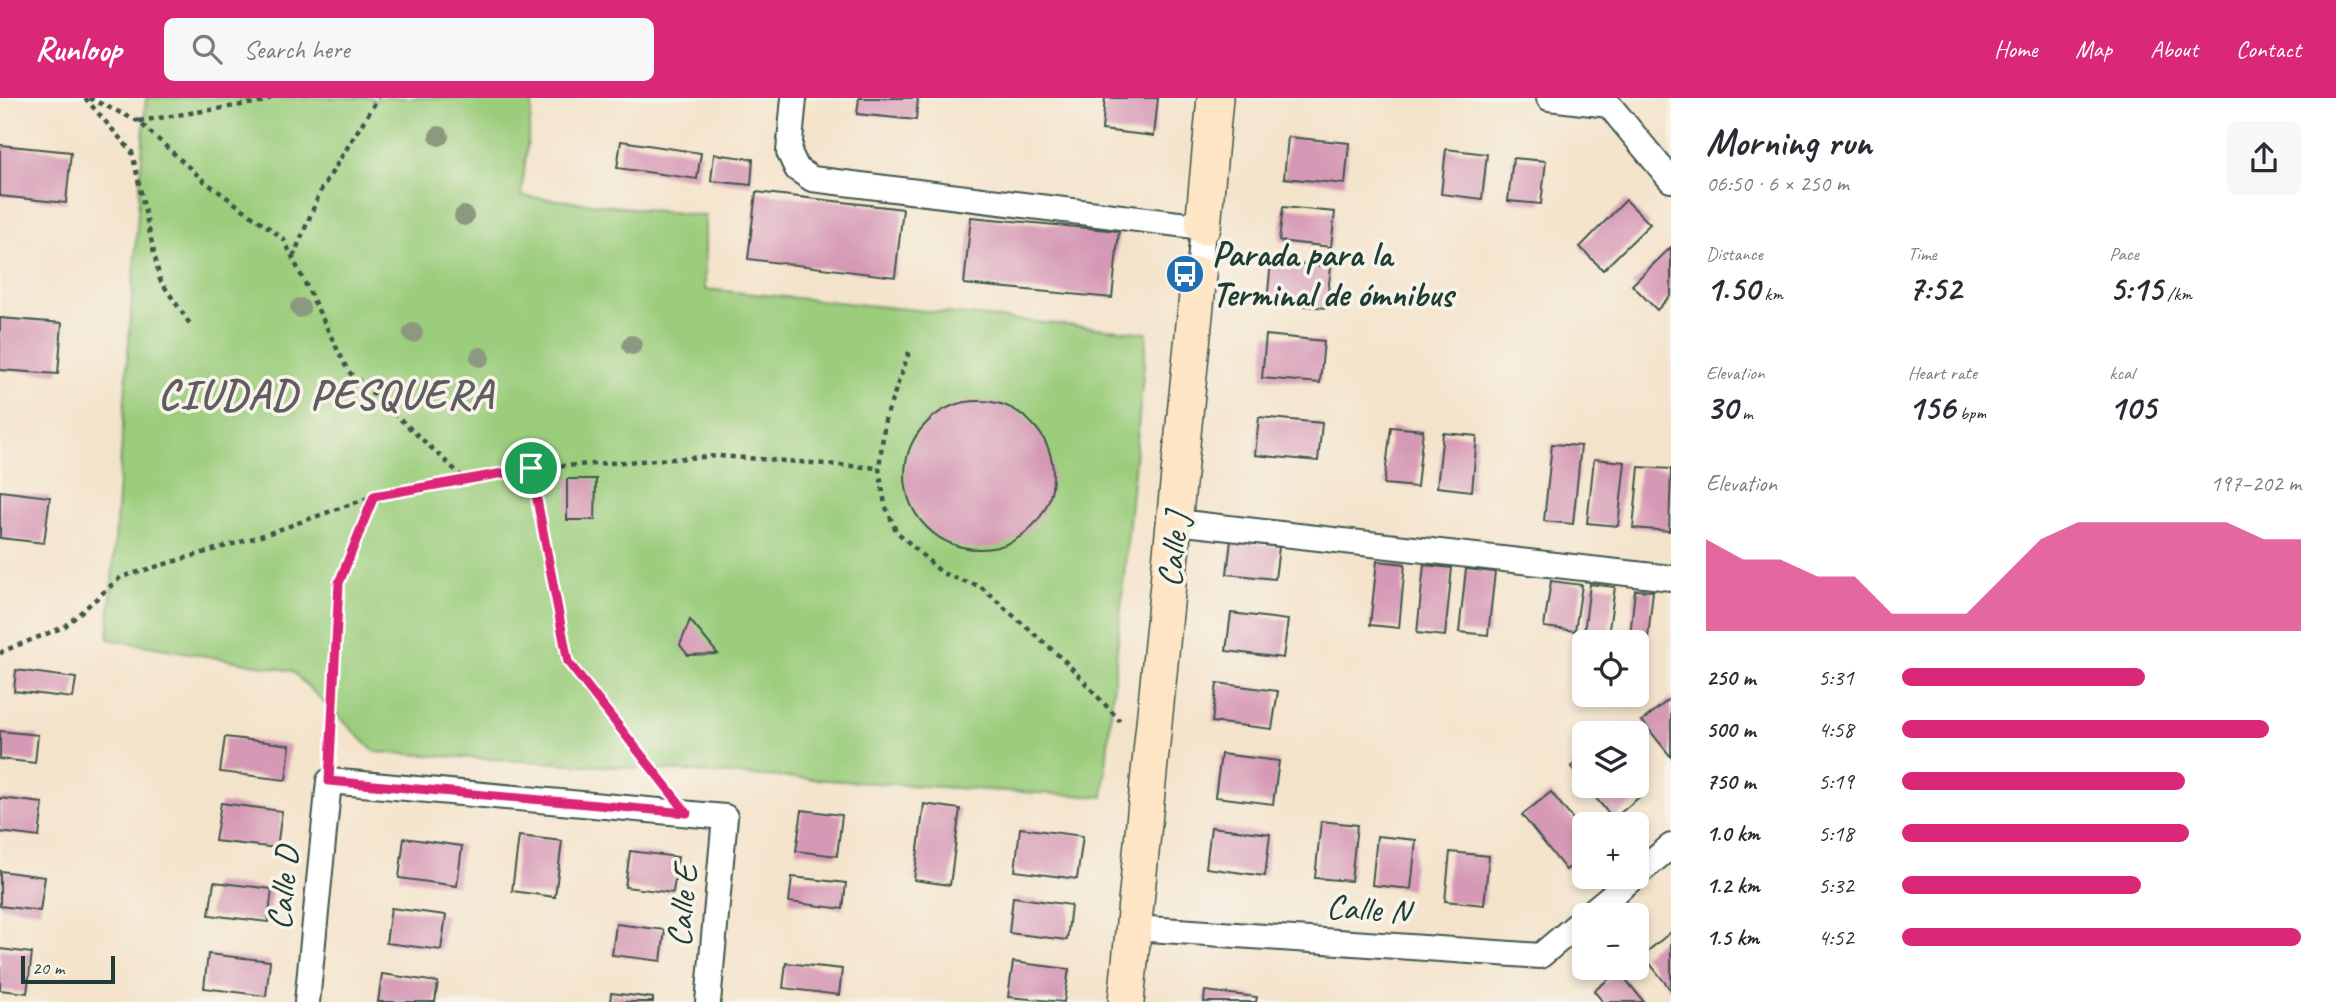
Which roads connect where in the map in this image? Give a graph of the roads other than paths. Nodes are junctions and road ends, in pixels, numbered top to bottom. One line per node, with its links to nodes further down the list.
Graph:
1 (794, 98): 5 (street)
2 (1215, 98): 5 (street, Calle J)
3 (1549, 98): 4 (street)
4 (1671, 180)
5 (1203, 227): 6 (street, Calle J)
6 (1199, 275): 7 (street, Calle J)
7 (1176, 522): 8 (street); 14 (street, Calle J)
8 (1671, 578)
9 (725, 817): 16 (street, Calle D); 17 (street, Calle E)
10 (1671, 846): 11 (street)
11 (1649, 864)
12 (1619, 889): 13 (street)
13 (1602, 903)
14 (1134, 928): 15 (street, Calle N); 18 (street, Calle J)
15 (1572, 929)
16 (307, 1002)
17 (708, 1002)
18 (1126, 1002)

